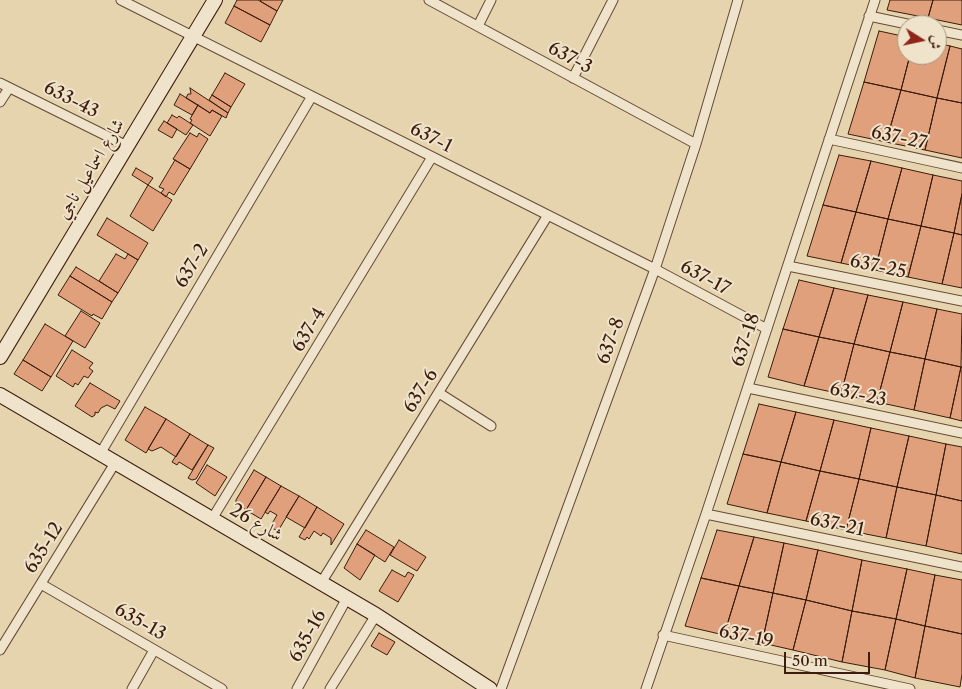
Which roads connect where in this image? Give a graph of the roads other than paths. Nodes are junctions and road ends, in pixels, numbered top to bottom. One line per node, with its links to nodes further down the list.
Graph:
1 (121, 0): 12 (street, 637-1)
2 (215, 0): 12 (street, شارع اسماعيل ناجي)
3 (429, 0): 10 (street, 637-3)
4 (491, 0): 10 (street)
5 (613, 0): 14 (street)
6 (738, 0): 20 (street, 637-8)
7 (875, 0): 8 (street, 637-18)
8 (869, 16): 9 (street); 19 (street, 637-18)
9 (897, 22)
10 (478, 26): 14 (street, 637-3)
11 (947, 32): 13 (street)
12 (193, 36): 17 (street, 637-1); 21 (street, شارع اسماعيل ناجي)
13 (962, 36)
14 (573, 78): 20 (street, 637-3)
15 (0, 83): 16 (street, 633-43)
16 (9, 88): 18 (street); 21 (street, 633-43)
17 (312, 96): 22 (street, 637-1); 35 (street, 637-2)
18 (0, 102)
19 (829, 139): 23 (street, 637-27); 25 (street, 637-18)
20 (696, 144): 26 (street, 637-8)
21 (127, 146): 29 (street, شارع اسماعيل ناجي)
22 (432, 157): 24 (street, 637-1); 38 (street, 637-4)
23 (962, 168)
24 (548, 215): 26 (street, 637-1); 31 (street, 637-6)
25 (788, 266): 27 (street, 637-25); 28 (street, 637-18)
26 (655, 269): 28 (street, 637-17); 52 (street, 637-8)
27 (962, 301)
28 (767, 328): 30 (street, 637-18)
29 (0, 357)
30 (748, 388): 34 (street, 637-23); 37 (street, 637-18)
31 (439, 393): 33 (street); 40 (street, 637-6)
32 (0, 395): 35 (street, شارع 26)
33 (491, 426)
34 (962, 433)
35 (100, 454): 36 (street, شارع 26)
36 (115, 462): 38 (street, شارع 26); 41 (street, 635-12)
37 (706, 514): 39 (street, 637-21); 44 (street, 637-18)
38 (212, 519): 40 (street, شارع 26)
39 (962, 568)
40 (321, 583): 42 (street, شارع 26)
41 (40, 584): 45 (street, 635-12); 46 (street, 635-13)
42 (348, 598): 43 (street, شارع 26); 49 (street, 635-16)
43 (376, 615): 50 (street); 51 (street, شارع 26)
44 (663, 636): 53 (street, 637-18); 54 (street, 637-19)
45 (0, 650)
46 (154, 650): 47 (street); 48 (street, 635-13)
47 (132, 689)
48 (222, 689)
49 (297, 689)
50 (330, 689)
51 (490, 689)
52 (501, 689)
53 (646, 689)
54 (910, 689)

